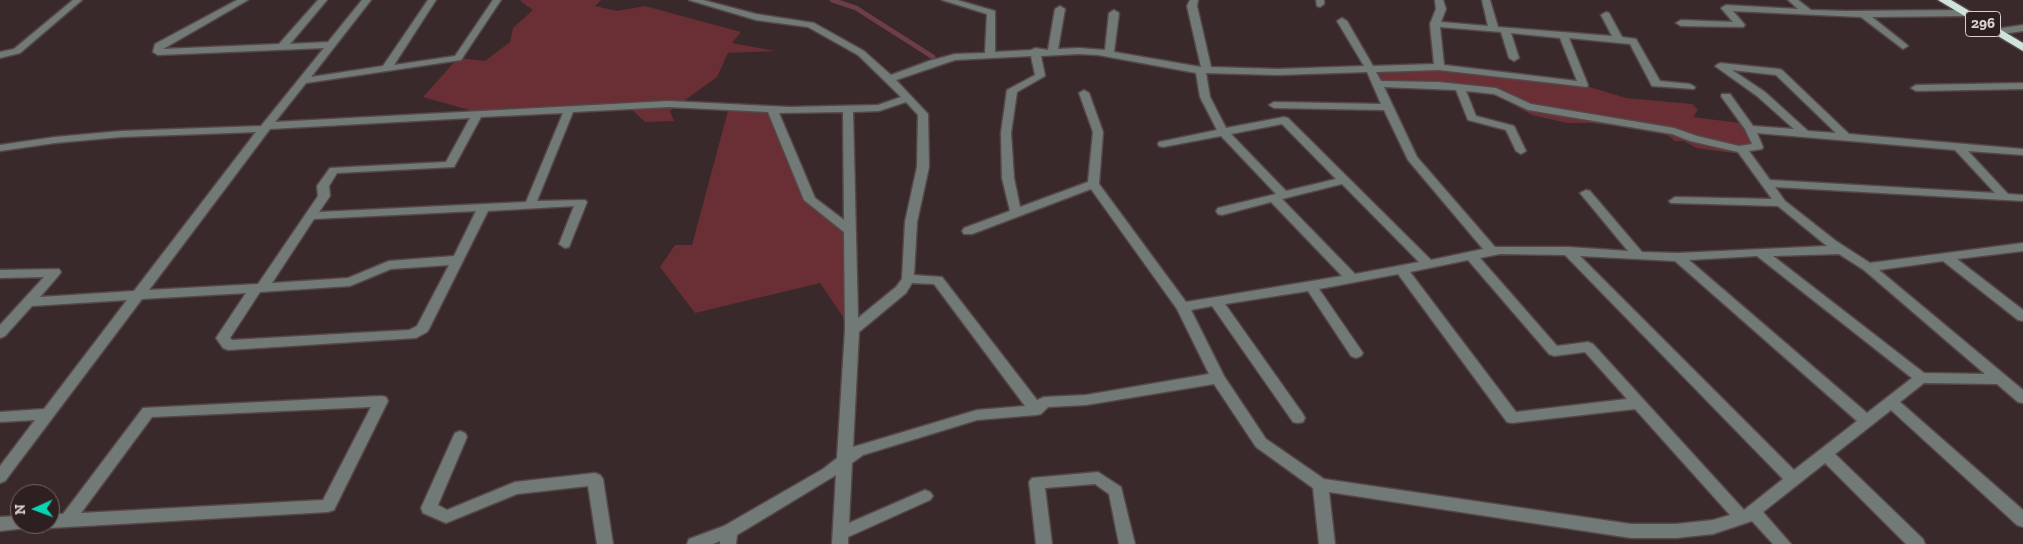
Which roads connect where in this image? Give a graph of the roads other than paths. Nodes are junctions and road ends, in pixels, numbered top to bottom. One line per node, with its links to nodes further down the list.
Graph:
1 (78, 0): 38 (street)
2 (244, 0): 32 (street)
3 (323, 0): 32 (street)
4 (367, 0): 30 (street)
5 (432, 0): 41 (street)
6 (497, 0): 41 (street)
7 (693, 0): 44 (street)
8 (946, 0): 36 (street)
9 (1194, 0): 43 (street)
10 (1438, 0): 24 (street)
11 (1486, 0): 26 (street)
12 (1735, 0): 16 (street)
13 (1792, 0): 18 (street)
14 (1943, 0): 19 (highway, 296)
15 (1060, 9): 34 (street)
16 (1746, 9): 18 (street); 23 (street)
17 (1114, 13): 37 (street)
18 (1810, 13): 20 (street)
19 (1965, 13): 20 (street); 27 (highway, 296)
20 (1863, 14): 31 (street)
21 (1606, 15): 29 (street)
22 (1342, 21): 42 (street)
23 (1681, 23)
24 (1434, 24): 26 (street); 40 (street)
25 (2023, 28): 27 (street)
26 (1500, 30): 28 (street); 39 (street)
27 (1996, 32): 33 (highway, 296)
28 (1562, 34): 29 (street); 40 (street)
29 (1618, 39): 48 (street)
30 (331, 45): 32 (street); 45 (street)
31 (1903, 46)
32 (282, 47)
33 (2023, 48)
34 (1053, 51): 35 (street); 37 (street)
35 (1035, 52): 36 (street); 83 (street)
36 (990, 54): 44 (street)
37 (1108, 54): 43 (street)
38 (0, 55)
39 (1514, 58)
40 (1439, 67): 42 (street)
41 (386, 69): 45 (street)
42 (1370, 69): 43 (street); 46 (street)
43 (1204, 70): 62 (street)
44 (890, 79): 53 (street)
45 (302, 81): 60 (street)
46 (1376, 84): 49 (street); 55 (street)
47 (2023, 86): 50 (street)
48 (1690, 87)
49 (1460, 88): 68 (street); 69 (street)
50 (1916, 88)
51 (1084, 93): 73 (street)
52 (1726, 96): 61 (street)
53 (908, 98): 57 (street); 102 (street)
54 (1274, 105): 55 (street)
55 (1388, 106): 91 (street)
56 (772, 109): 57 (street); 58 (street); 85 (street)
57 (848, 109): 85 (street)
58 (569, 110): 59 (street); 80 (street)
59 (477, 115): 60 (street); 84 (street)
60 (265, 127): 67 (street); 106 (street)
61 (1750, 129): 63 (street); 69 (street)
62 (1223, 132): 65 (street); 71 (street); 76 (street)
63 (1805, 134): 64 (street); 64 (street)
64 (1846, 137): 66 (street)
65 (1163, 144)
66 (1959, 147): 70 (street); 75 (street)
67 (0, 148)
68 (1521, 150)
69 (1744, 150): 72 (street)
70 (2023, 152)
71 (1344, 180): 76 (street); 98 (street)
72 (1767, 183): 75 (street); 79 (street)
73 (1093, 184): 83 (street); 109 (street)
74 (1586, 194): 94 (street)
75 (2005, 196): 77 (street)
76 (1278, 197): 82 (street); 103 (street)
77 (2023, 198)
78 (1675, 200): 79 (street)
79 (1781, 203): 89 (street)
80 (530, 205): 81 (street); 87 (street)
81 (484, 207): 84 (street); 97 (street)
82 (1222, 211)
83 (1016, 213): 86 (street)
84 (310, 216): 105 (street)
85 (851, 231): 111 (street)
86 (968, 231)
87 (565, 244)
88 (2023, 247): 96 (street)
89 (1841, 250): 92 (street); 99 (street)
90 (1568, 251): 91 (street); 94 (street); 129 (street)
91 (1492, 252): 93 (street)
92 (1760, 252): 95 (street); 115 (street)
93 (1470, 256): 98 (street); 119 (street)
94 (1639, 256): 95 (street)
95 (1678, 257): 124 (street)
96 (1946, 257): 99 (street); 110 (street)
97 (458, 260): 105 (street); 105 (street)
98 (1428, 264): 100 (street)
99 (1868, 268): 116 (street)
100 (1402, 270): 103 (street); 119 (street)
101 (0, 274): 107 (street)
102 (908, 279): 111 (street); 120 (street)
103 (1352, 279): 104 (street)
104 (1311, 286): 108 (street); 113 (street)
105 (259, 288): 106 (street)
106 (137, 296): 107 (street); 121 (street)
107 (28, 302): 112 (street)
108 (1216, 302): 109 (street); 123 (street)
109 (1183, 307): 114 (street)
110 (2023, 317)
111 (852, 330): 127 (street)
112 (0, 333)
113 (1356, 353)
114 (1218, 378): 120 (street); 130 (street)
115 (1920, 378): 116 (street); 118 (street)
116 (2000, 379): 117 (street)
117 (2023, 398)
118 (1891, 402): 124 (street); 135 (street)
119 (1638, 403): 132 (street)
120 (1036, 410): 127 (street)
121 (48, 414): 122 (street); 128 (street)
122 (0, 417)
123 (1298, 418)
124 (1867, 421): 126 (street)
125 (460, 437): 138 (street)
126 (1825, 454): 129 (street); 144 (street)
127 (843, 460): 136 (street); 137 (street)
128 (0, 477)
129 (1793, 479): 132 (street)
130 (1320, 485): 132 (street); 142 (street)
131 (925, 496): 137 (street)
132 (1747, 514): 143 (street)
133 (60, 520): 134 (street)
134 (67, 520): 134 (street)
135 (2023, 520)
136 (729, 538): 139 (street)
137 (840, 539)
138 (605, 544)
139 (695, 544)
140 (1044, 544): 141 (street)
141 (1127, 544)
142 (1327, 544)
143 (1783, 544)
144 (1917, 544)

